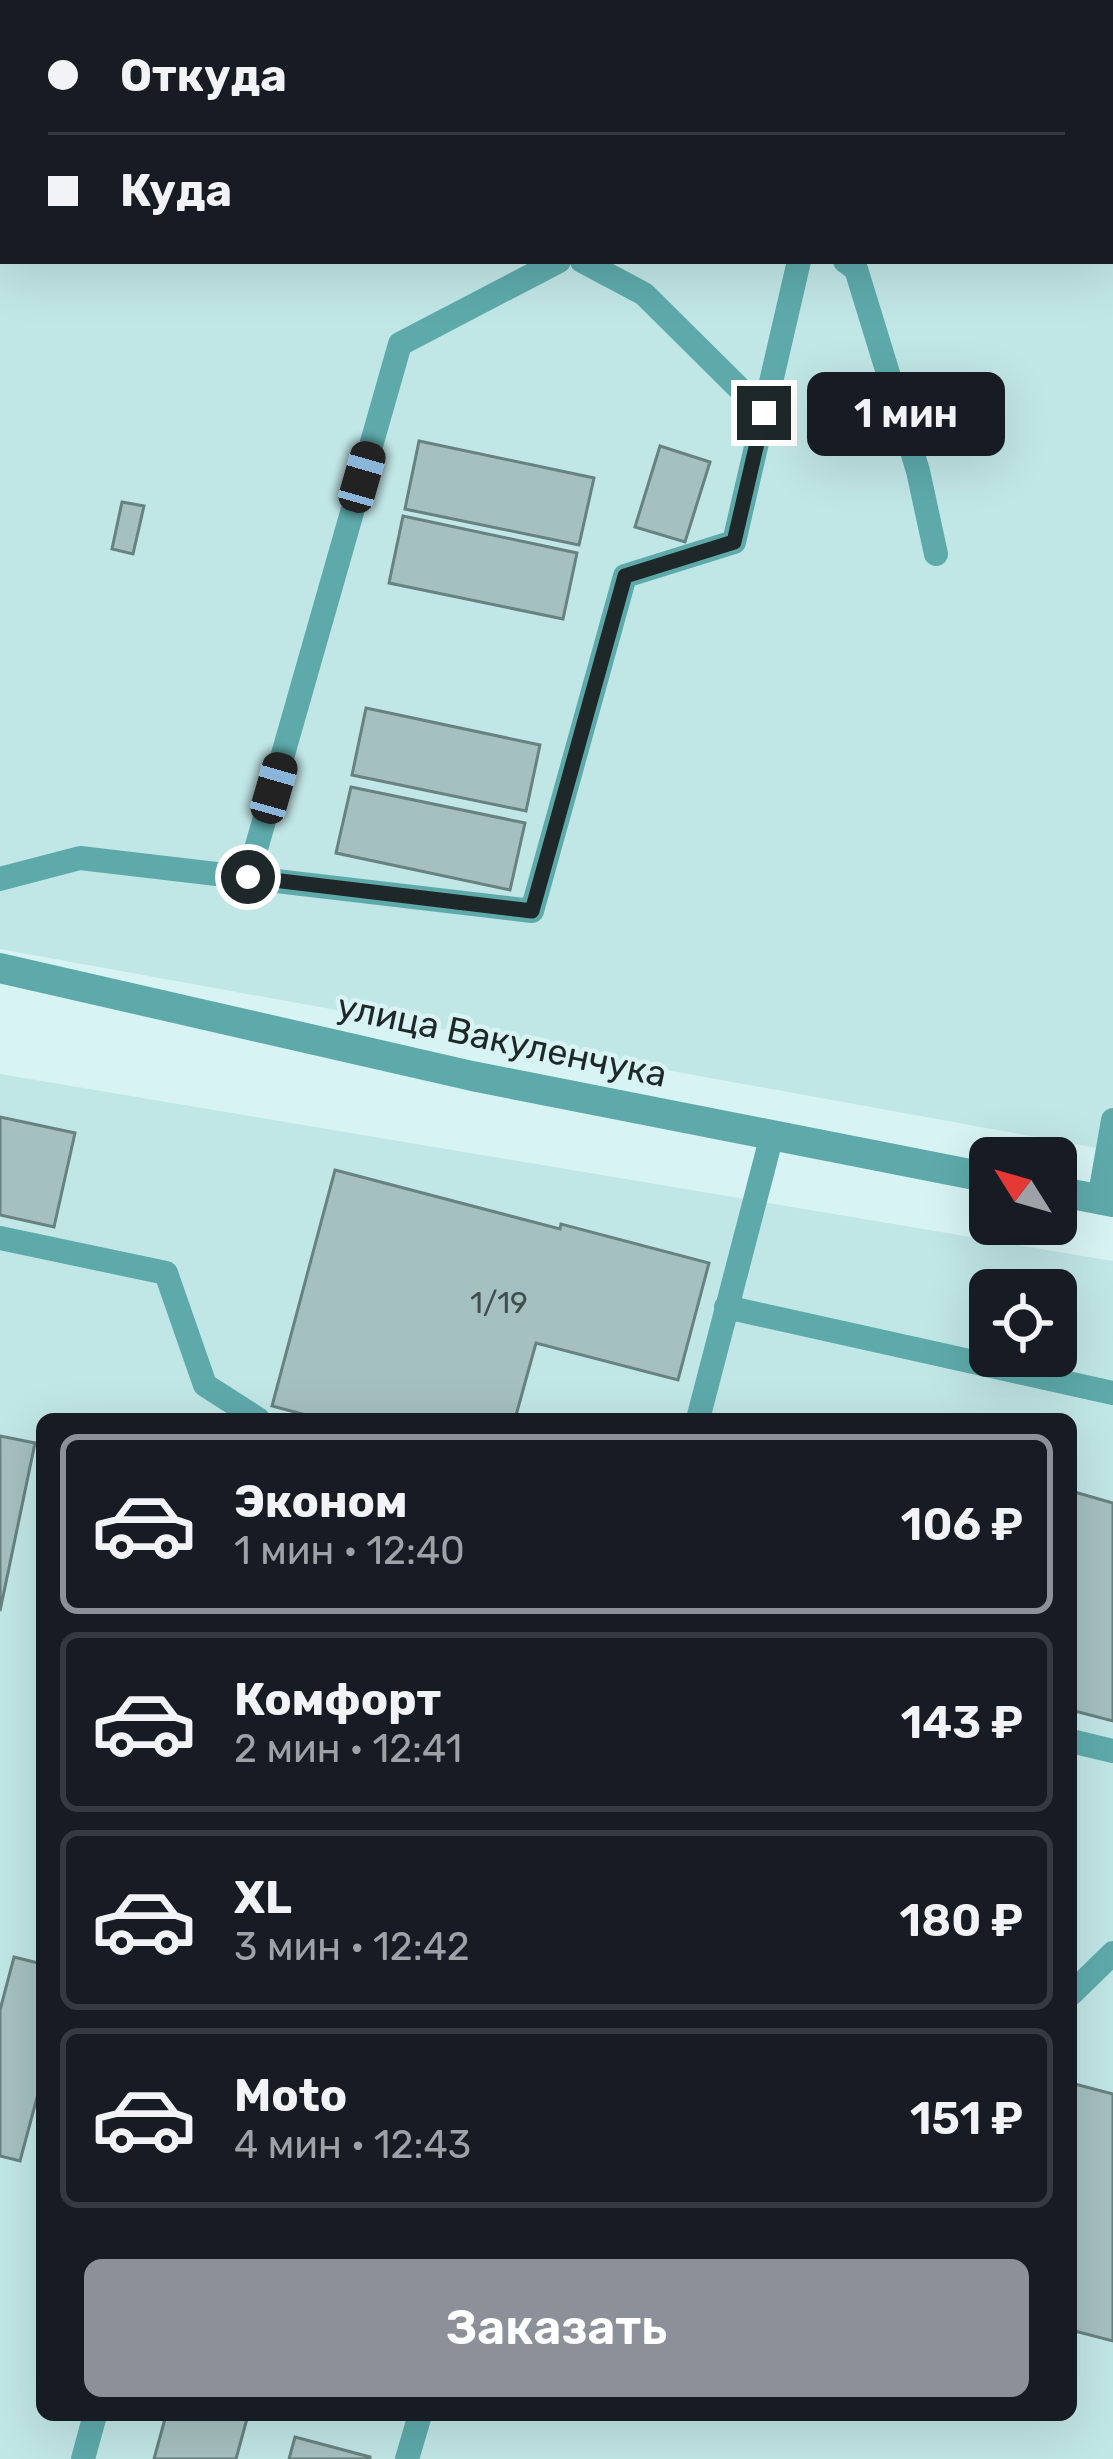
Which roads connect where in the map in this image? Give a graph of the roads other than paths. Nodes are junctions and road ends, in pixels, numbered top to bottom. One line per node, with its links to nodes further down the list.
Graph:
1 (554, 264): 7 (lane)
2 (588, 264): 5 (lane)
3 (798, 264): 5 (lane)
4 (849, 264): 6 (lane)
5 (764, 413): 7 (lane)
6 (936, 554)
7 (248, 877): 8 (lane)
8 (0, 879)
9 (0, 968): 11 (street, улица Вакуленчука)
10 (1113, 1120): 13 (lane)
11 (772, 1135): 12 (street, улица Вакуленчука); 15 (lane)
12 (969, 1174)
13 (1106, 1201)
14 (0, 1238): 17 (lane)
15 (727, 1307): 16 (lane); 18 (lane)
16 (1113, 1393)
17 (249, 1413)
18 (700, 1413)
19 (1077, 1742): 20 (lane)
20 (1113, 1751)
21 (1113, 1953): 22 (lane)
22 (1077, 1988)
23 (93, 2421): 25 (lane)
24 (418, 2421): 26 (lane)
25 (82, 2459)
26 (407, 2459)

